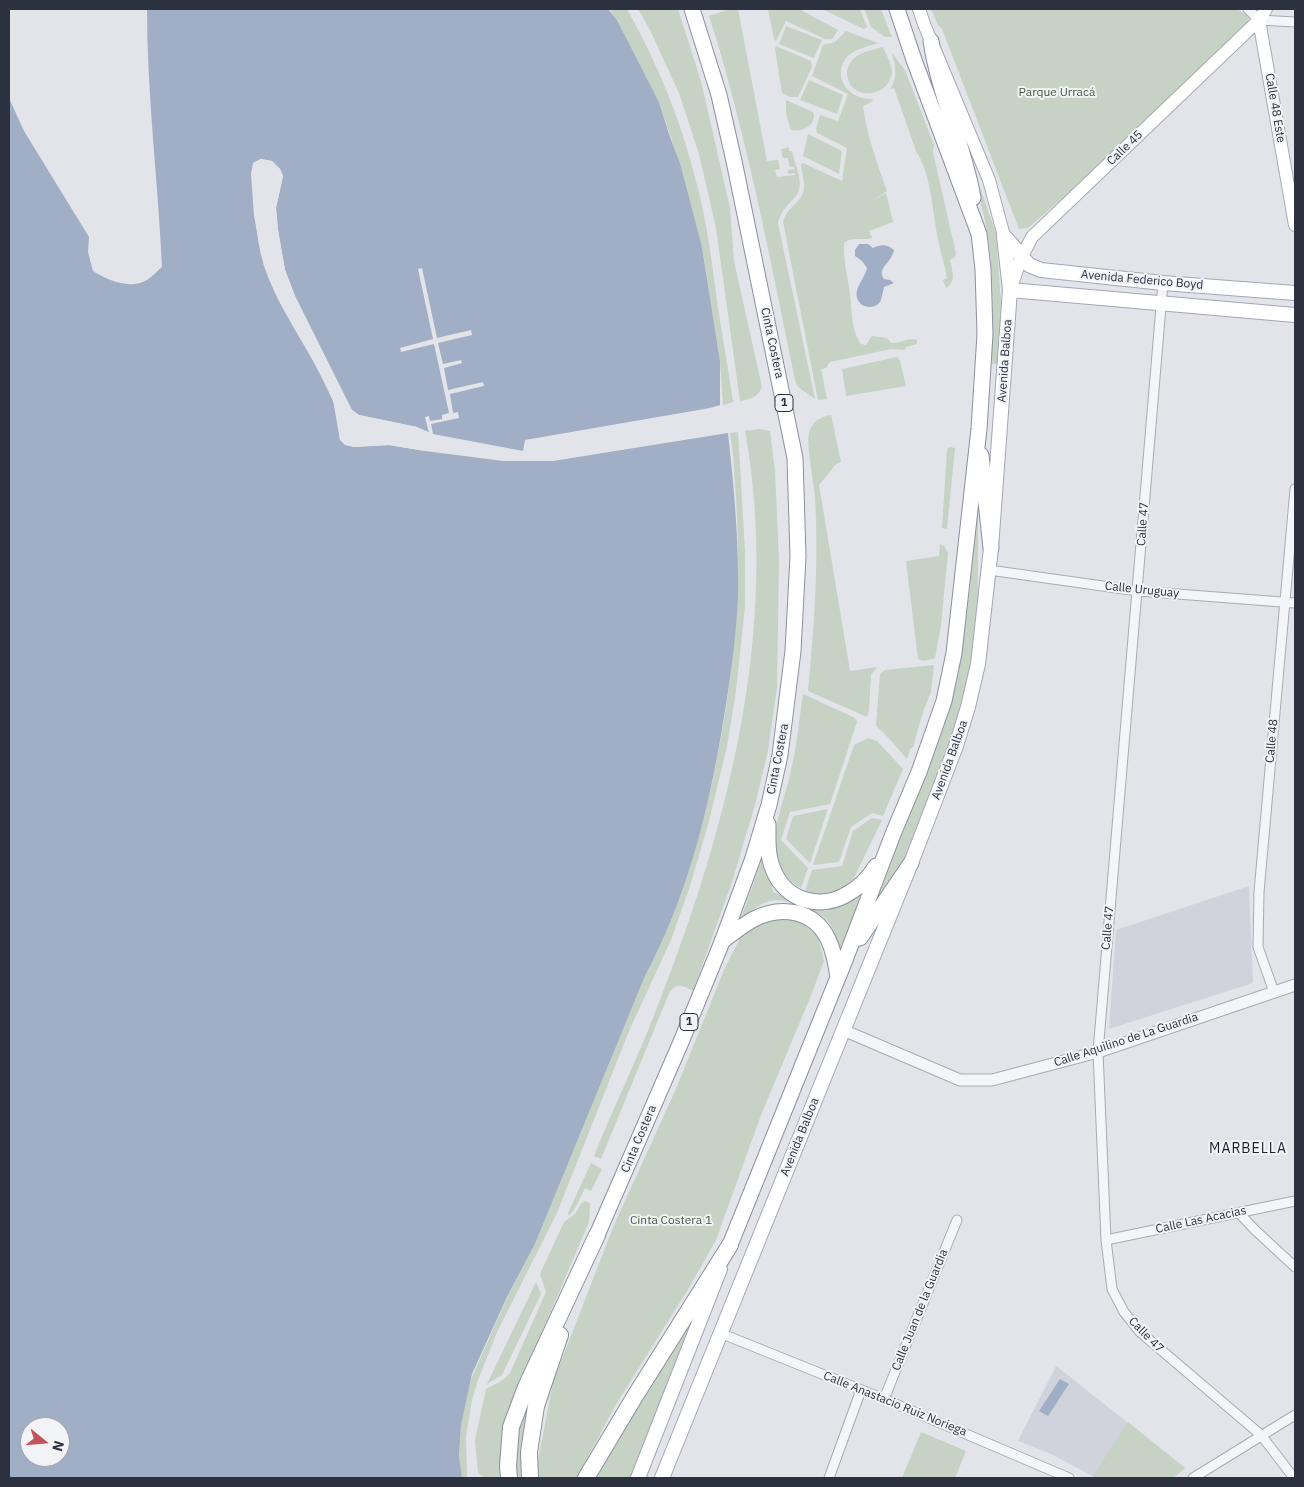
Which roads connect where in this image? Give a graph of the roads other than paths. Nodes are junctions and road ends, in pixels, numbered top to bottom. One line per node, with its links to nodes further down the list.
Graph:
1 (692, 9): 8 (highway, Cinta Costera / 1)
2 (700, 9): 8 (highway)
3 (919, 9): 9 (main road, Avenida Balboa)
4 (1248, 9): 6 (street)
5 (897, 11): 11 (highway, Avenida Balboa)
6 (1262, 14): 7 (street); 10 (main road, Calle 48 Este); 13 (main road, Calle 45)
7 (1295, 22)
8 (701, 31): 26 (highway, Cinta Costera / 1)
9 (931, 41): 11 (highway); 12 (main road, Avenida Balboa)
10 (1295, 225)
11 (979, 234): 19 (highway, Avenida Balboa)
12 (1004, 236): 13 (main road, Avenida Federico Boyd); 15 (main road, Avenida Balboa)
13 (1021, 258): 14 (main road, Avenida Federico Boyd); 15 (main road, Calle 45)
14 (1163, 282): 16 (main road, Avenida Federico Boyd); 17 (street, Calle 47)
15 (1010, 290): 17 (main road, Avenida Federico Boyd); 21 (main road, Avenida Balboa)
16 (1295, 293)
17 (1160, 303): 18 (main road, Avenida Federico Boyd); 23 (street, Calle 47)
18 (1295, 315)
19 (979, 429): 21 (highway); 27 (highway, Avenida Balboa)
20 (1295, 489): 24 (street, Calle 48)
21 (990, 548): 22 (main road, Avenida Balboa)
22 (989, 570): 23 (street, Calle Uruguay); 28 (main road, Avenida Balboa)
23 (1138, 591): 24 (street, Calle Uruguay); 35 (street, Calle 47)
24 (1285, 602): 25 (street, Calle Uruguay); 33 (street, Calle 48)
25 (1295, 603)
26 (769, 805): 27 (highway); 29 (highway, Cinta Costera / 1)
27 (893, 834): 30 (highway, Avenida Balboa)
28 (910, 863): 30 (highway); 34 (main road, Avenida Balboa)
29 (722, 942): 31 (highway); 39 (highway, Cinta Costera / 1)
30 (845, 960): 31 (highway, Avenida Balboa)
31 (838, 978): 41 (highway, Avenida Balboa)
32 (1295, 985): 33 (street, Calle Aquilino de La Guardia)
33 (1274, 992): 35 (street, Calle Aquilino de La Guardia)
34 (843, 1030): 35 (street, Calle Aquilino de La Guardia); 43 (main road, Avenida Balboa)
35 (1098, 1052): 40 (street, Calle 47)
36 (1295, 1200): 37 (street, Calle Las Acacias)
37 (1239, 1212): 40 (street, Calle Las Acacias); 42 (street)
38 (957, 1220): 45 (street, Calle Juan de la Guardia)
39 (597, 1235): 48 (highway); 49 (highway, Cinta Costera)
40 (1106, 1240): 47 (street, Calle 47)
41 (730, 1245): 50 (highway, Avenida Balboa); 51 (main road, Avenida Balboa)
42 (1295, 1266)
43 (720, 1333): 44 (street, Calle Anastacio Ruiz Noriega); 52 (main road, Avenida Balboa)
44 (861, 1390): 45 (street, Calle Anastacio Ruiz Noriega); 53 (street)
45 (884, 1399): 54 (street, Calle Anastacio Ruiz Noriega)
46 (1295, 1415): 47 (street)
47 (1261, 1436): 55 (street); 56 (street, Calle 47)
48 (509, 1478)
49 (530, 1478)
50 (586, 1478)
51 (638, 1478)
52 (662, 1478)
53 (829, 1478)
54 (1069, 1478)
55 (1193, 1478)
56 (1294, 1478)

